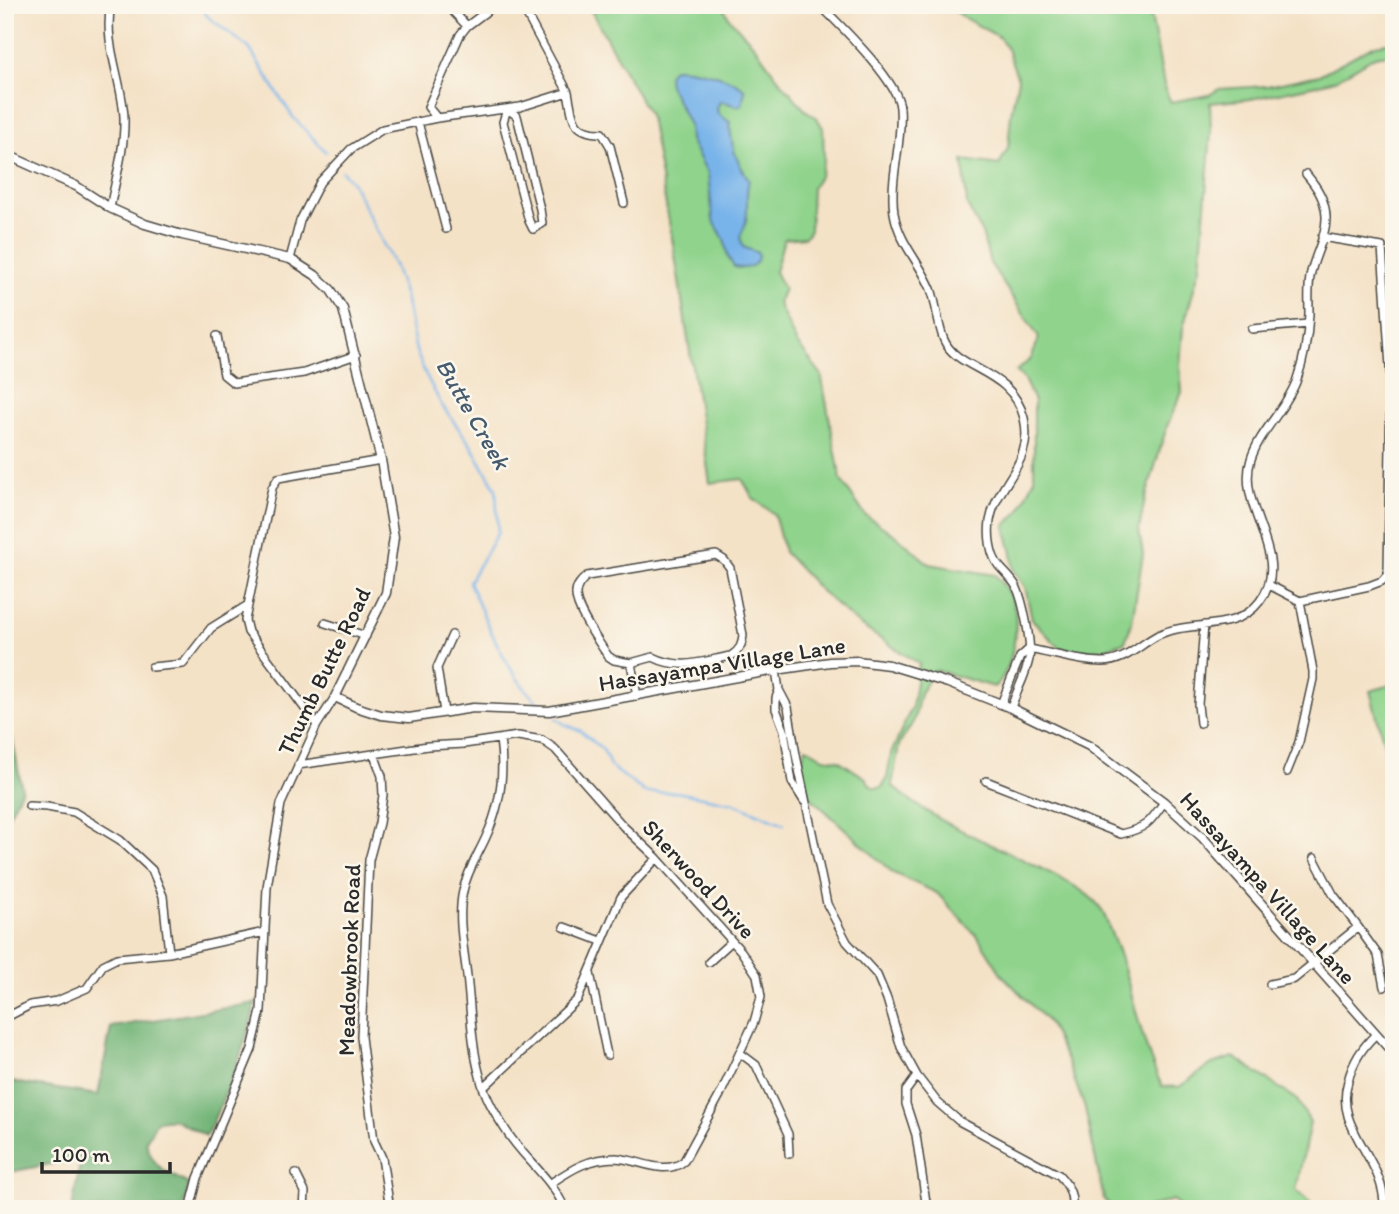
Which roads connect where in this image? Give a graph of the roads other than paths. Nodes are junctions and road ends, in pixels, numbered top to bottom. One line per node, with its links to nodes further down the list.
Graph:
1 (111, 5): 14 (street)
2 (447, 5): 6 (street)
3 (495, 5): 6 (street)
4 (520, 5): 7 (street)
5 (820, 5): 30 (street)
6 (467, 26): 9 (street)
7 (568, 92): 8 (street); 13 (street)
8 (507, 109): 8 (street); 9 (street)
9 (437, 118): 10 (street)
10 (418, 122): 15 (street); 17 (street)
11 (5, 154): 14 (street, Thumb Butte Road)
12 (1306, 174): 16 (street)
13 (624, 203)
14 (110, 208): 17 (street, Thumb Butte Road)
15 (446, 229)
16 (1322, 237): 18 (street); 24 (street)
17 (290, 259): 21 (street, Thumb Butte Road)
18 (1308, 324): 19 (street); 23 (street)
19 (1252, 329)
20 (217, 336): 21 (street)
21 (356, 355): 22 (street, Thumb Butte Road)
22 (382, 460): 25 (street); 29 (street, Thumb Butte Road)
23 (1269, 586): 24 (street); 27 (street)
24 (1300, 601): 48 (street)
25 (248, 606): 33 (street); 43 (street)
26 (325, 623): 29 (street)
27 (1203, 625): 30 (street); 42 (street)
28 (452, 635): 41 (street)
29 (366, 636): 38 (street, Thumb Butte Road)
30 (1029, 649): 32 (street); 34 (street)
31 (631, 663): 31 (street); 37 (street)
32 (1016, 666): 34 (street); 39 (street)
33 (152, 667)
34 (1024, 669): 40 (street)
35 (776, 670): 36 (street); 37 (street, Hassayampa Village Lane); 39 (street, Hassayampa Village Lane)
36 (779, 690): 45 (street); 45 (street)
37 (636, 696): 41 (street, Hassayampa Village Lane)
38 (335, 697): 41 (street, Hassayampa Village Lane); 43 (street, Thumb Butte Road)
39 (1001, 704): 40 (street, Hassayampa Village Lane)
40 (1011, 708): 50 (street, Hassayampa Village Lane)
41 (443, 712)
42 (1200, 723)
43 (317, 726): 47 (street, Thumb Butte Road)
44 (500, 739): 46 (street, Sherwood Drive); 52 (street, Sherwood Drive); 71 (street)
45 (790, 743): 70 (street)
46 (374, 754): 47 (street, Sherwood Drive); 77 (street, Meadowbrook Road)
47 (298, 765): 56 (street, Thumb Butte Road)
48 (1287, 772)
49 (986, 781): 50 (street)
50 (1164, 802): 61 (street, Hassayampa Village Lane)
51 (29, 806): 59 (street)
52 (657, 858): 57 (street); 58 (street, Sherwood Drive)
53 (1314, 858): 55 (street)
54 (564, 927): 57 (street)
55 (1358, 927): 61 (street); 64 (street)
56 (265, 932): 59 (street); 75 (street, Thumb Butte Road)
57 (601, 941): 62 (street)
58 (732, 941): 60 (street); 67 (street, Sherwood Drive)
59 (169, 953): 65 (street)
60 (709, 962)
61 (1314, 964): 63 (street); 66 (street, Hassayampa Village Lane)
62 (589, 973): 68 (street); 71 (street)
63 (1270, 984)
64 (1384, 987)
65 (5, 1018)
66 (1374, 1035): 69 (street, Hassayampa Village Lane); 81 (street)
67 (740, 1053): 72 (street); 74 (street, Sherwood Drive)
68 (607, 1055)
69 (1394, 1055)
70 (917, 1076): 79 (street); 80 (street)
71 (483, 1088): 74 (street)
72 (789, 1154)
73 (296, 1174): 76 (street)
74 (551, 1183): 78 (street)
75 (190, 1209)
76 (304, 1209)
77 (390, 1209)
78 (565, 1209)
79 (927, 1209)
80 (1072, 1209)
81 (1384, 1209)

